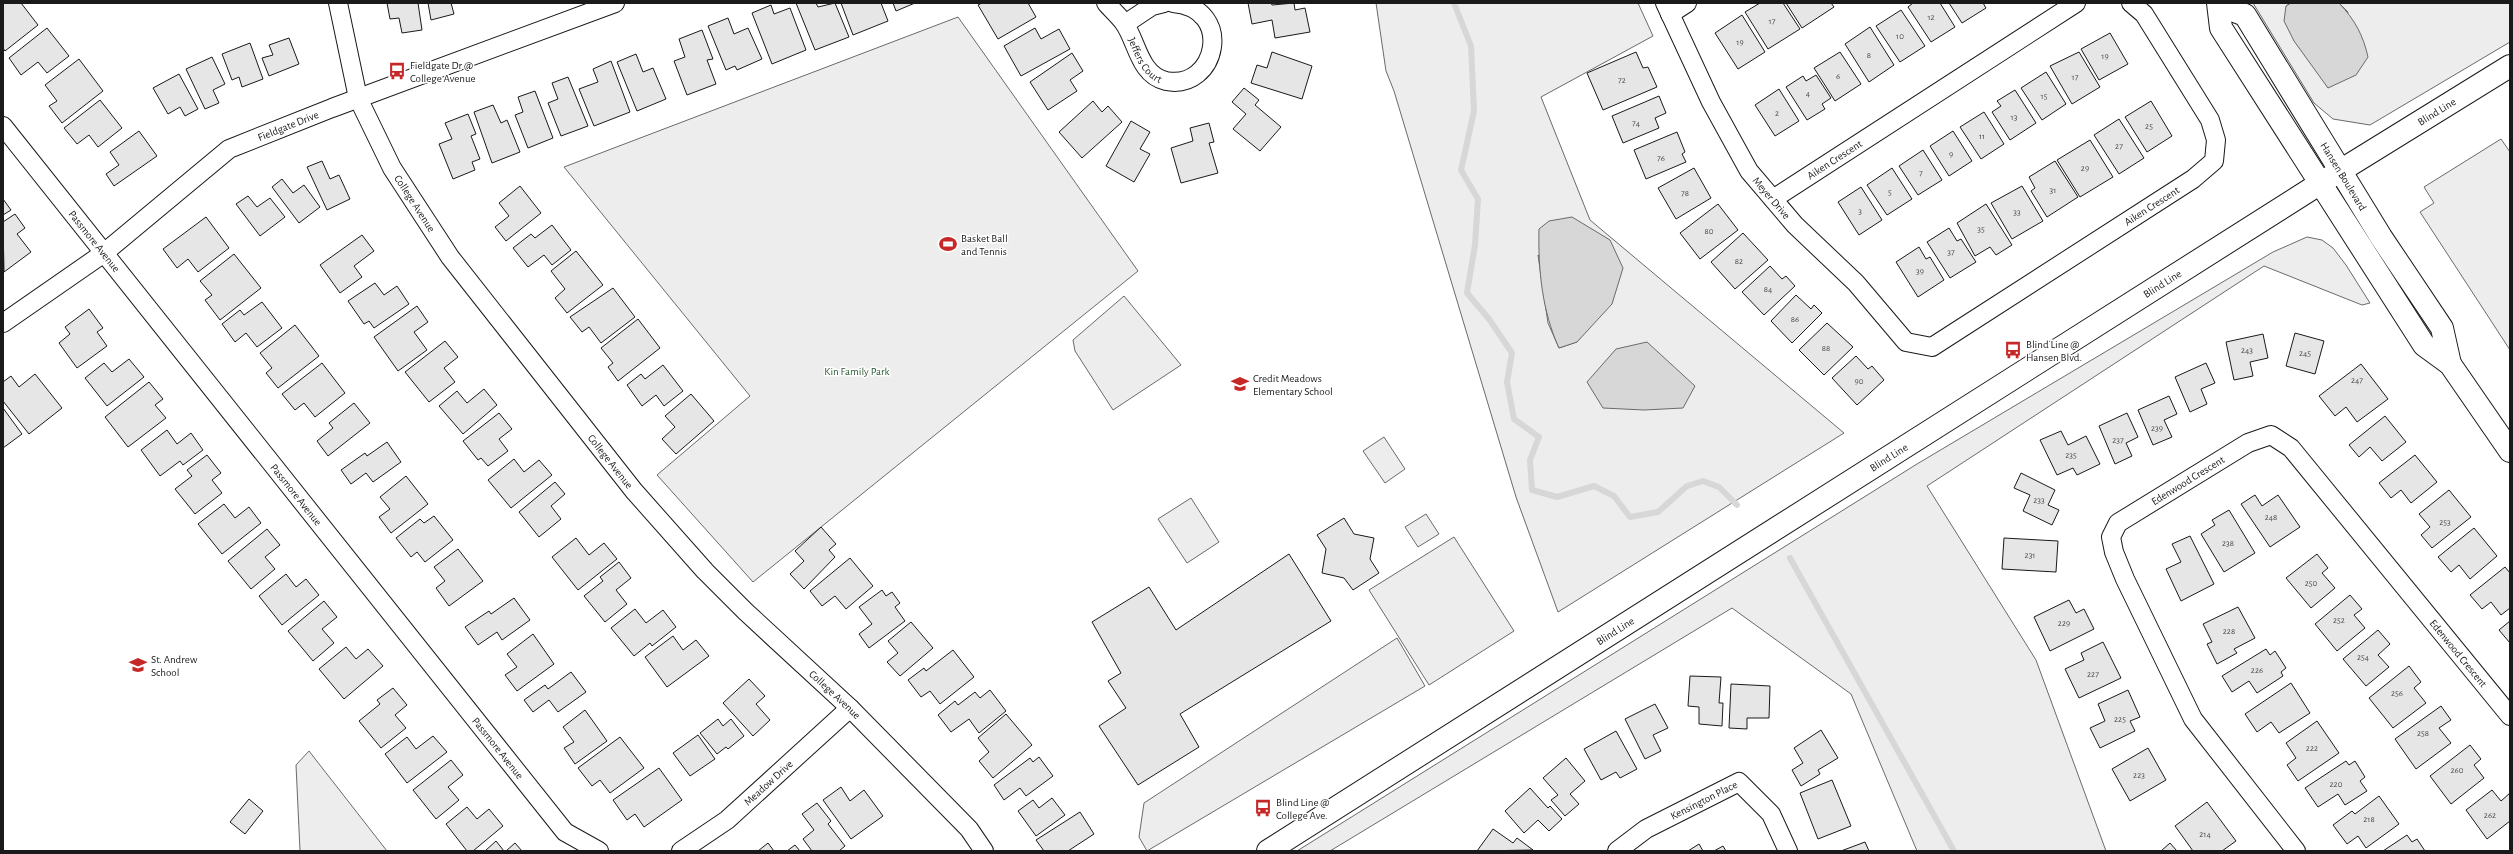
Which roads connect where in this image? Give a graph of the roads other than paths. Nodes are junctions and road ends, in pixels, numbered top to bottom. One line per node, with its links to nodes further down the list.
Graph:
1 (338, 3): 13 (street, College Avenue)
2 (615, 3): 13 (street, Fieldgate Drive)
3 (1106, 3): 11 (street, Jeffers Court)
4 (1164, 3): 11 (street, Jeffers Court)
5 (1173, 3): 11 (street, Jeffers Court)
6 (1687, 3): 10 (street)
7 (2076, 3): 17 (street, Aiken Crescent)
8 (2131, 3): 20 (street, Aiken Crescent)
9 (2218, 4): 15 (street, Hansen Boulevard); 16 (street, Hansen Boulevard)
10 (1667, 8): 17 (street, Meyer Drive)
11 (1125, 24)
12 (2510, 66): 15 (street, Blind Line)
13 (358, 98): 18 (street, Fieldgate Drive); 23 (street, College Avenue)
14 (3, 126): 18 (street, Passmore Avenue)
15 (2341, 170): 16 (street, Blind Line); 21 (street, Hansen Boulevard)
16 (2318, 184): 21 (street, Hansen Boulevard); 28 (street, Blind Line)
17 (1773, 199): 20 (street, Meyer Drive)
18 (104, 253): 19 (street, Fieldgate Drive); 25 (street, Passmore Avenue)
19 (3, 323)
20 (1932, 347)
21 (2450, 364): 22 (street, Hansen Boulevard)
22 (2510, 451)
23 (850, 708): 26 (street, Meadow Drive); 27 (street, College Avenue)
24 (2510, 716): 31 (street, Edenwood Crescent)
25 (599, 851)
26 (681, 851)
27 (984, 851)
28 (1268, 851)
29 (1617, 851): 30 (street, Kensington Place)
30 (1788, 851)
31 (2296, 851)

